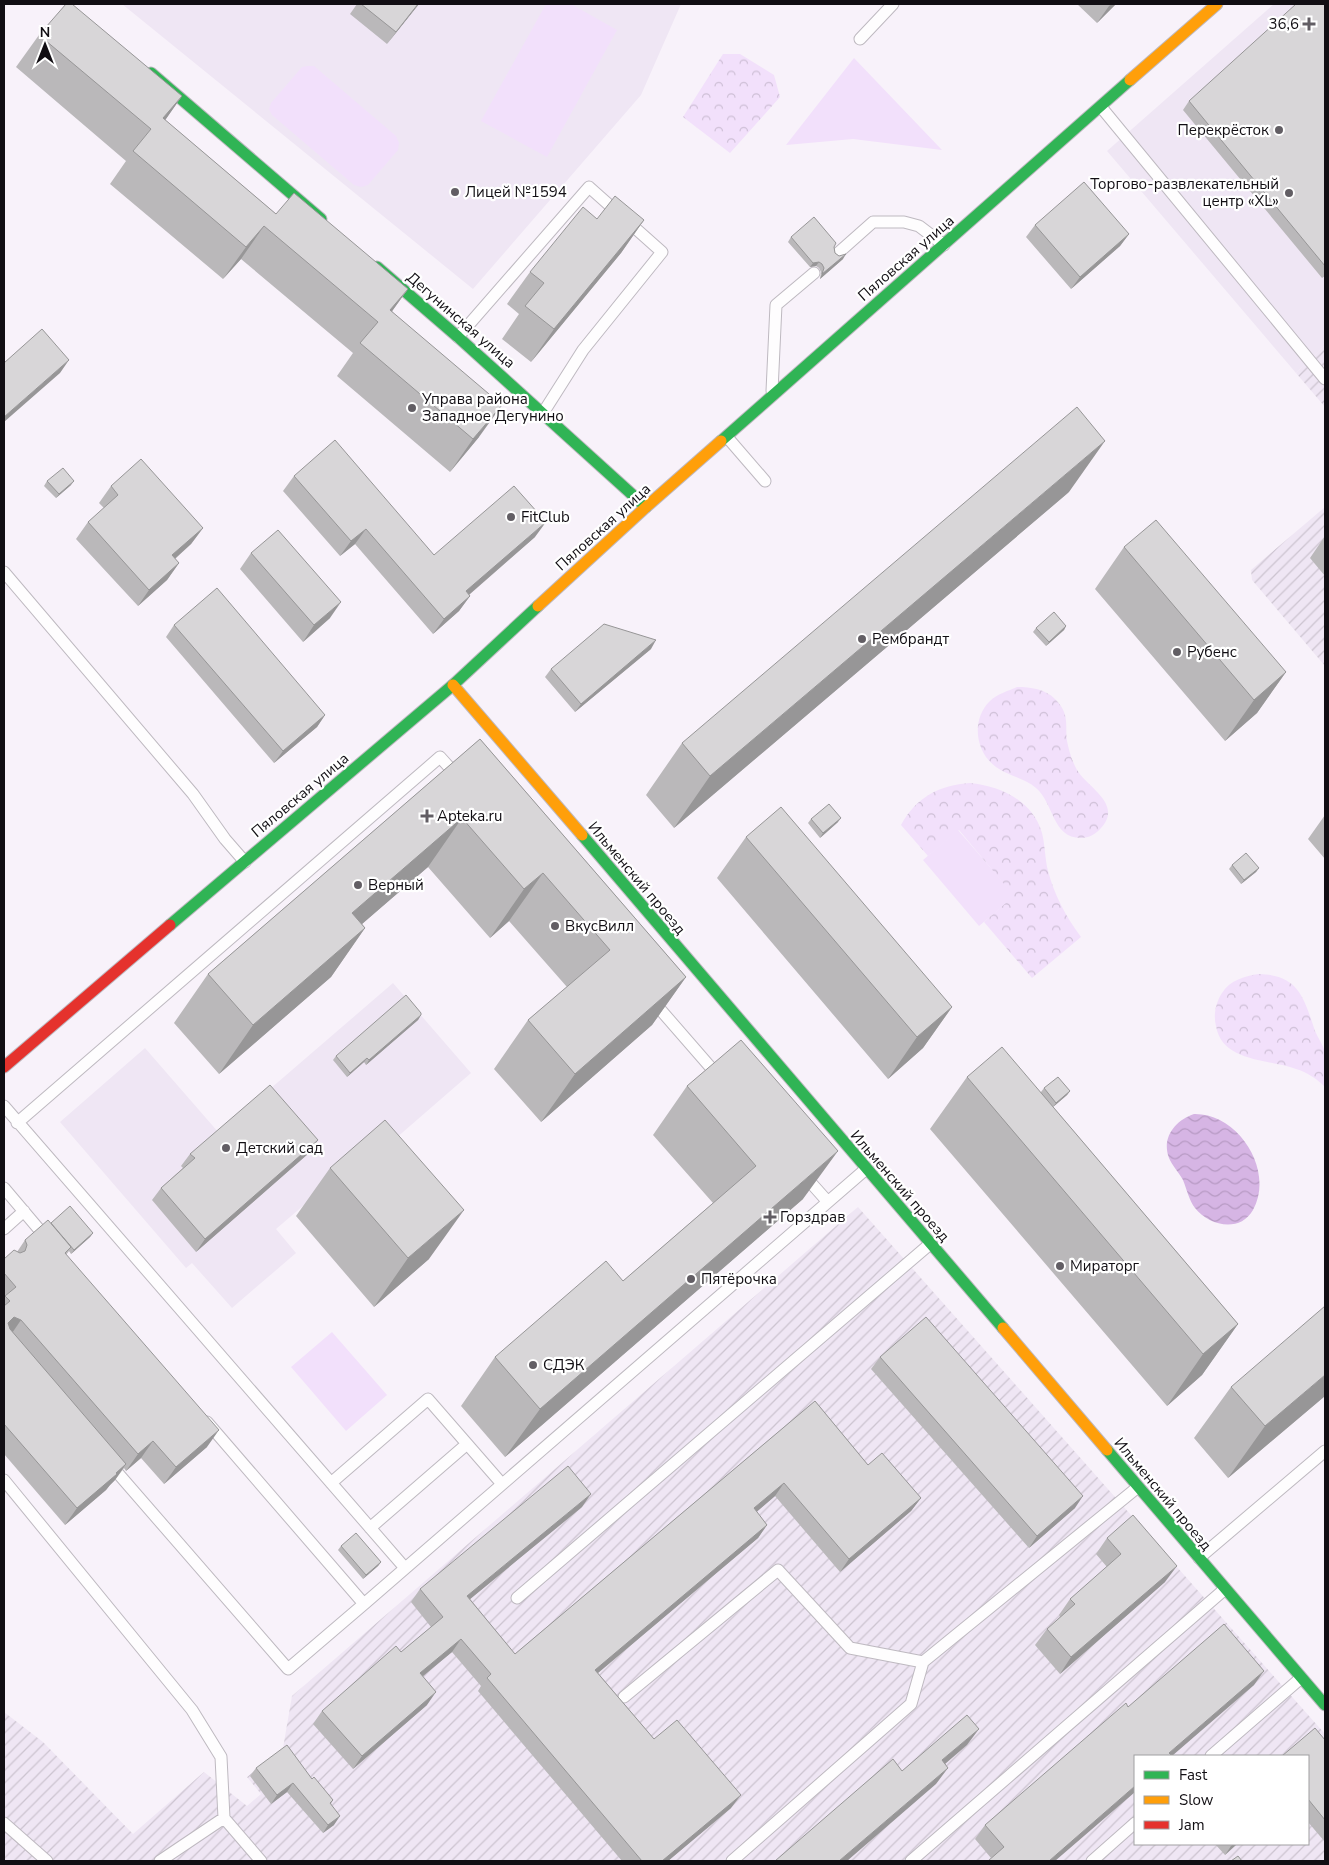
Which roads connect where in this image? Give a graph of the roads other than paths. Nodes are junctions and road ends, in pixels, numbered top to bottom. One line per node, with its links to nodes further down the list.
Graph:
1 (893, 4): 3 (lane)
2 (1218, 4): 5 (street, Пяловская улица)
3 (860, 39)
4 (142, 66): 6 (street)
5 (1101, 107): 7 (street, Пяловская улица); 12 (lane)
6 (330, 227)
7 (944, 245): 8 (lane); 13 (street, Пяловская улица)
8 (838, 253)
9 (368, 259): 11 (street, Дегунинская улица)
10 (814, 273): 13 (lane)
11 (458, 337): 14 (street, Дегунинская улица); 14 (lane)
12 (1325, 379)
13 (771, 397): 15 (street, Пяловская улица)
14 (543, 414): 17 (street, Дегунинская улица)
15 (726, 437): 16 (lane); 17 (street, Пяловская улица)
16 (765, 481)
17 (646, 508): 19 (street, Пяловская улица)
18 (4, 572): 21 (lane)
19 (453, 685): 21 (street, Пяловская улица); 28 (street, Ильменский проезд)
20 (466, 786): 26 (lane)
21 (245, 862): 23 (street, Пяловская улица)
22 (646, 993): 24 (lane)
23 (4, 1067)
24 (729, 1089)
25 (4, 1106): 26 (lane)
26 (18, 1123): 40 (lane)
27 (793, 1163): 30 (lane)
28 (866, 1169): 30 (lane); 33 (street, Ильменский проезд)
29 (4, 1188): 31 (lane)
30 (828, 1202): 41 (lane)
31 (24, 1212): 32 (lane); 34 (lane)
32 (4, 1229)
33 (930, 1244): 42 (street, Ильменский проезд); 47 (lane)
34 (56, 1248)
35 (199, 1414): 48 (lane)
36 (467, 1444): 40 (lane); 41 (lane); 43 (lane)
37 (1325, 1451): 44 (lane)
38 (101, 1453): 48 (lane)
39 (4, 1480): 54 (lane)
40 (331, 1483): 43 (lane)
41 (502, 1484): 45 (lane)
42 (1138, 1487): 44 (street, Ильменский проезд); 49 (lane)
43 (370, 1528): 45 (lane)
44 (1198, 1558): 46 (street, Ильменский проезд)
45 (405, 1568): 48 (lane)
46 (1225, 1589): 50 (street, Ильменский проезд); 61 (lane)
47 (517, 1598)
48 (364, 1604)
49 (923, 1662): 51 (lane); 60 (lane)
50 (1301, 1678): 52 (street, Ильменский проезд); 53 (lane)
51 (624, 1697)
52 (1325, 1705)
53 (1213, 1755)
54 (224, 1818): 58 (lane); 59 (lane)
55 (4, 1823): 57 (lane)
56 (1134, 1824): 62 (lane)
57 (47, 1861)
58 (160, 1861)
59 (261, 1861)
60 (732, 1861)
61 (911, 1861)
62 (1092, 1861)

